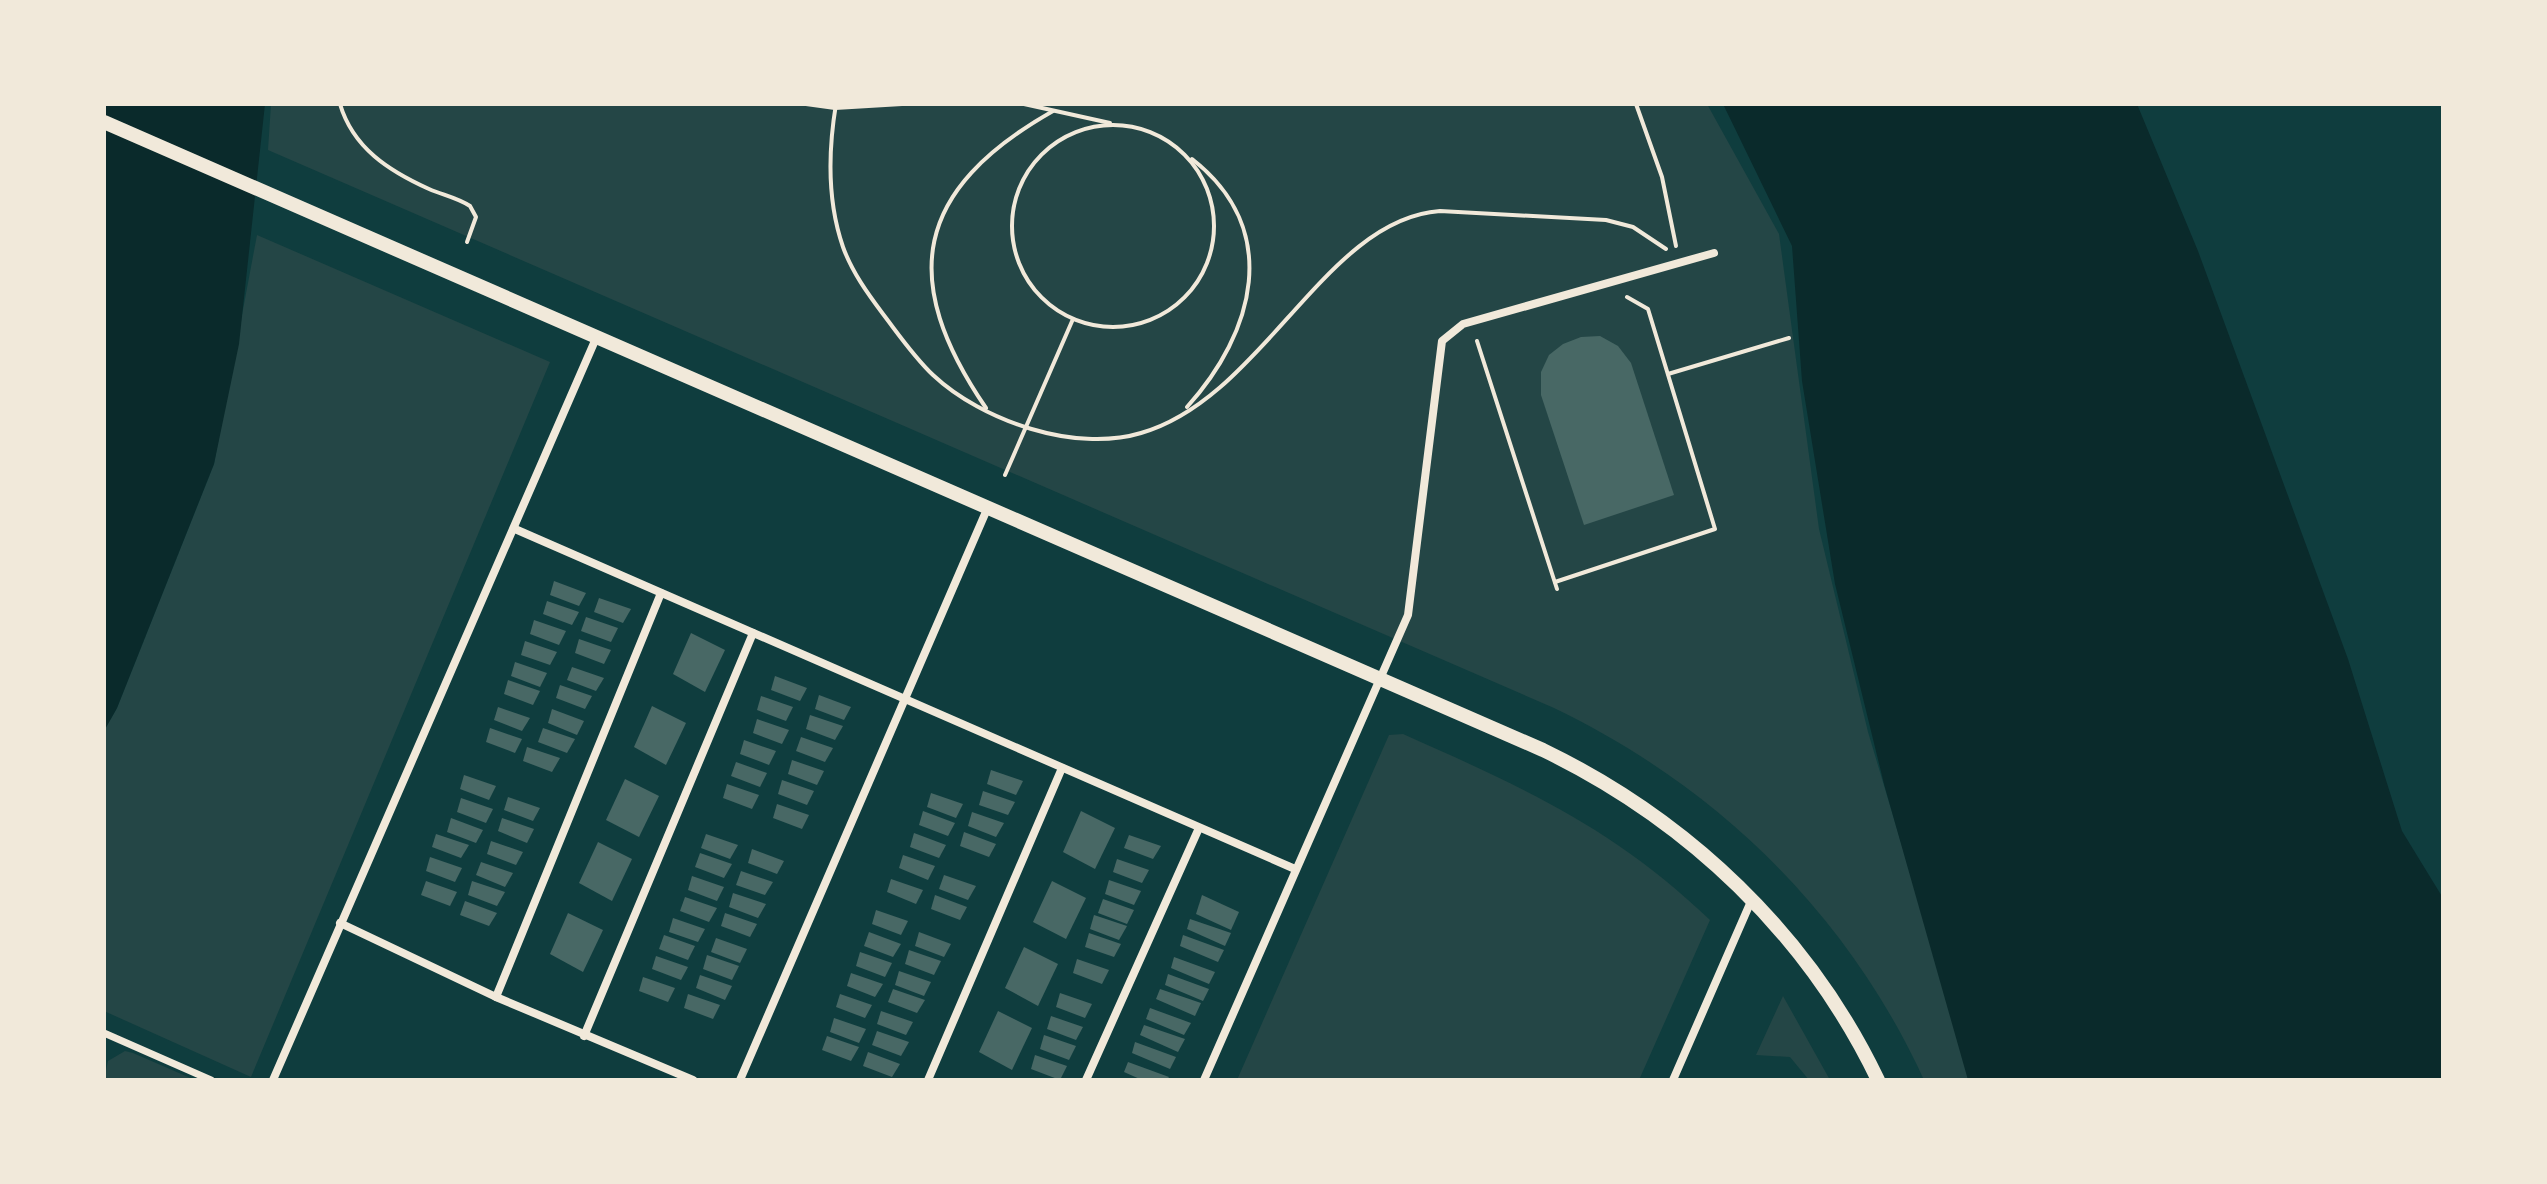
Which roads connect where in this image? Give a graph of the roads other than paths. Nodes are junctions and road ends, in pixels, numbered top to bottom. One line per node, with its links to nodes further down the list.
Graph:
1 (104, 122): 3 (main road)
2 (1714, 253): 8 (street)
3 (597, 336): 4 (main road); 5 (street)
4 (988, 506): 8 (main road); 9 (street)
5 (515, 529): 6 (street); 14 (street)
6 (661, 593): 7 (street); 15 (street)
7 (753, 633): 9 (street); 17 (street)
8 (1380, 678): 12 (street); 13 (main road)
9 (906, 699): 10 (street); 21 (street)
10 (1062, 768): 11 (street); 22 (street)
11 (1199, 828): 12 (street); 23 (street)
12 (1295, 869): 24 (street)
13 (1752, 899): 25 (street); 26 (main road)
14 (340, 923): 15 (street); 19 (street)
15 (496, 997): 17 (street)
16 (104, 1033): 18 (street)
17 (584, 1036): 20 (street)
18 (211, 1080)
19 (273, 1080)
20 (693, 1080)
21 (740, 1080)
22 (928, 1080)
23 (1086, 1080)
24 (1204, 1080)
25 (1673, 1080)
26 (1878, 1080)

